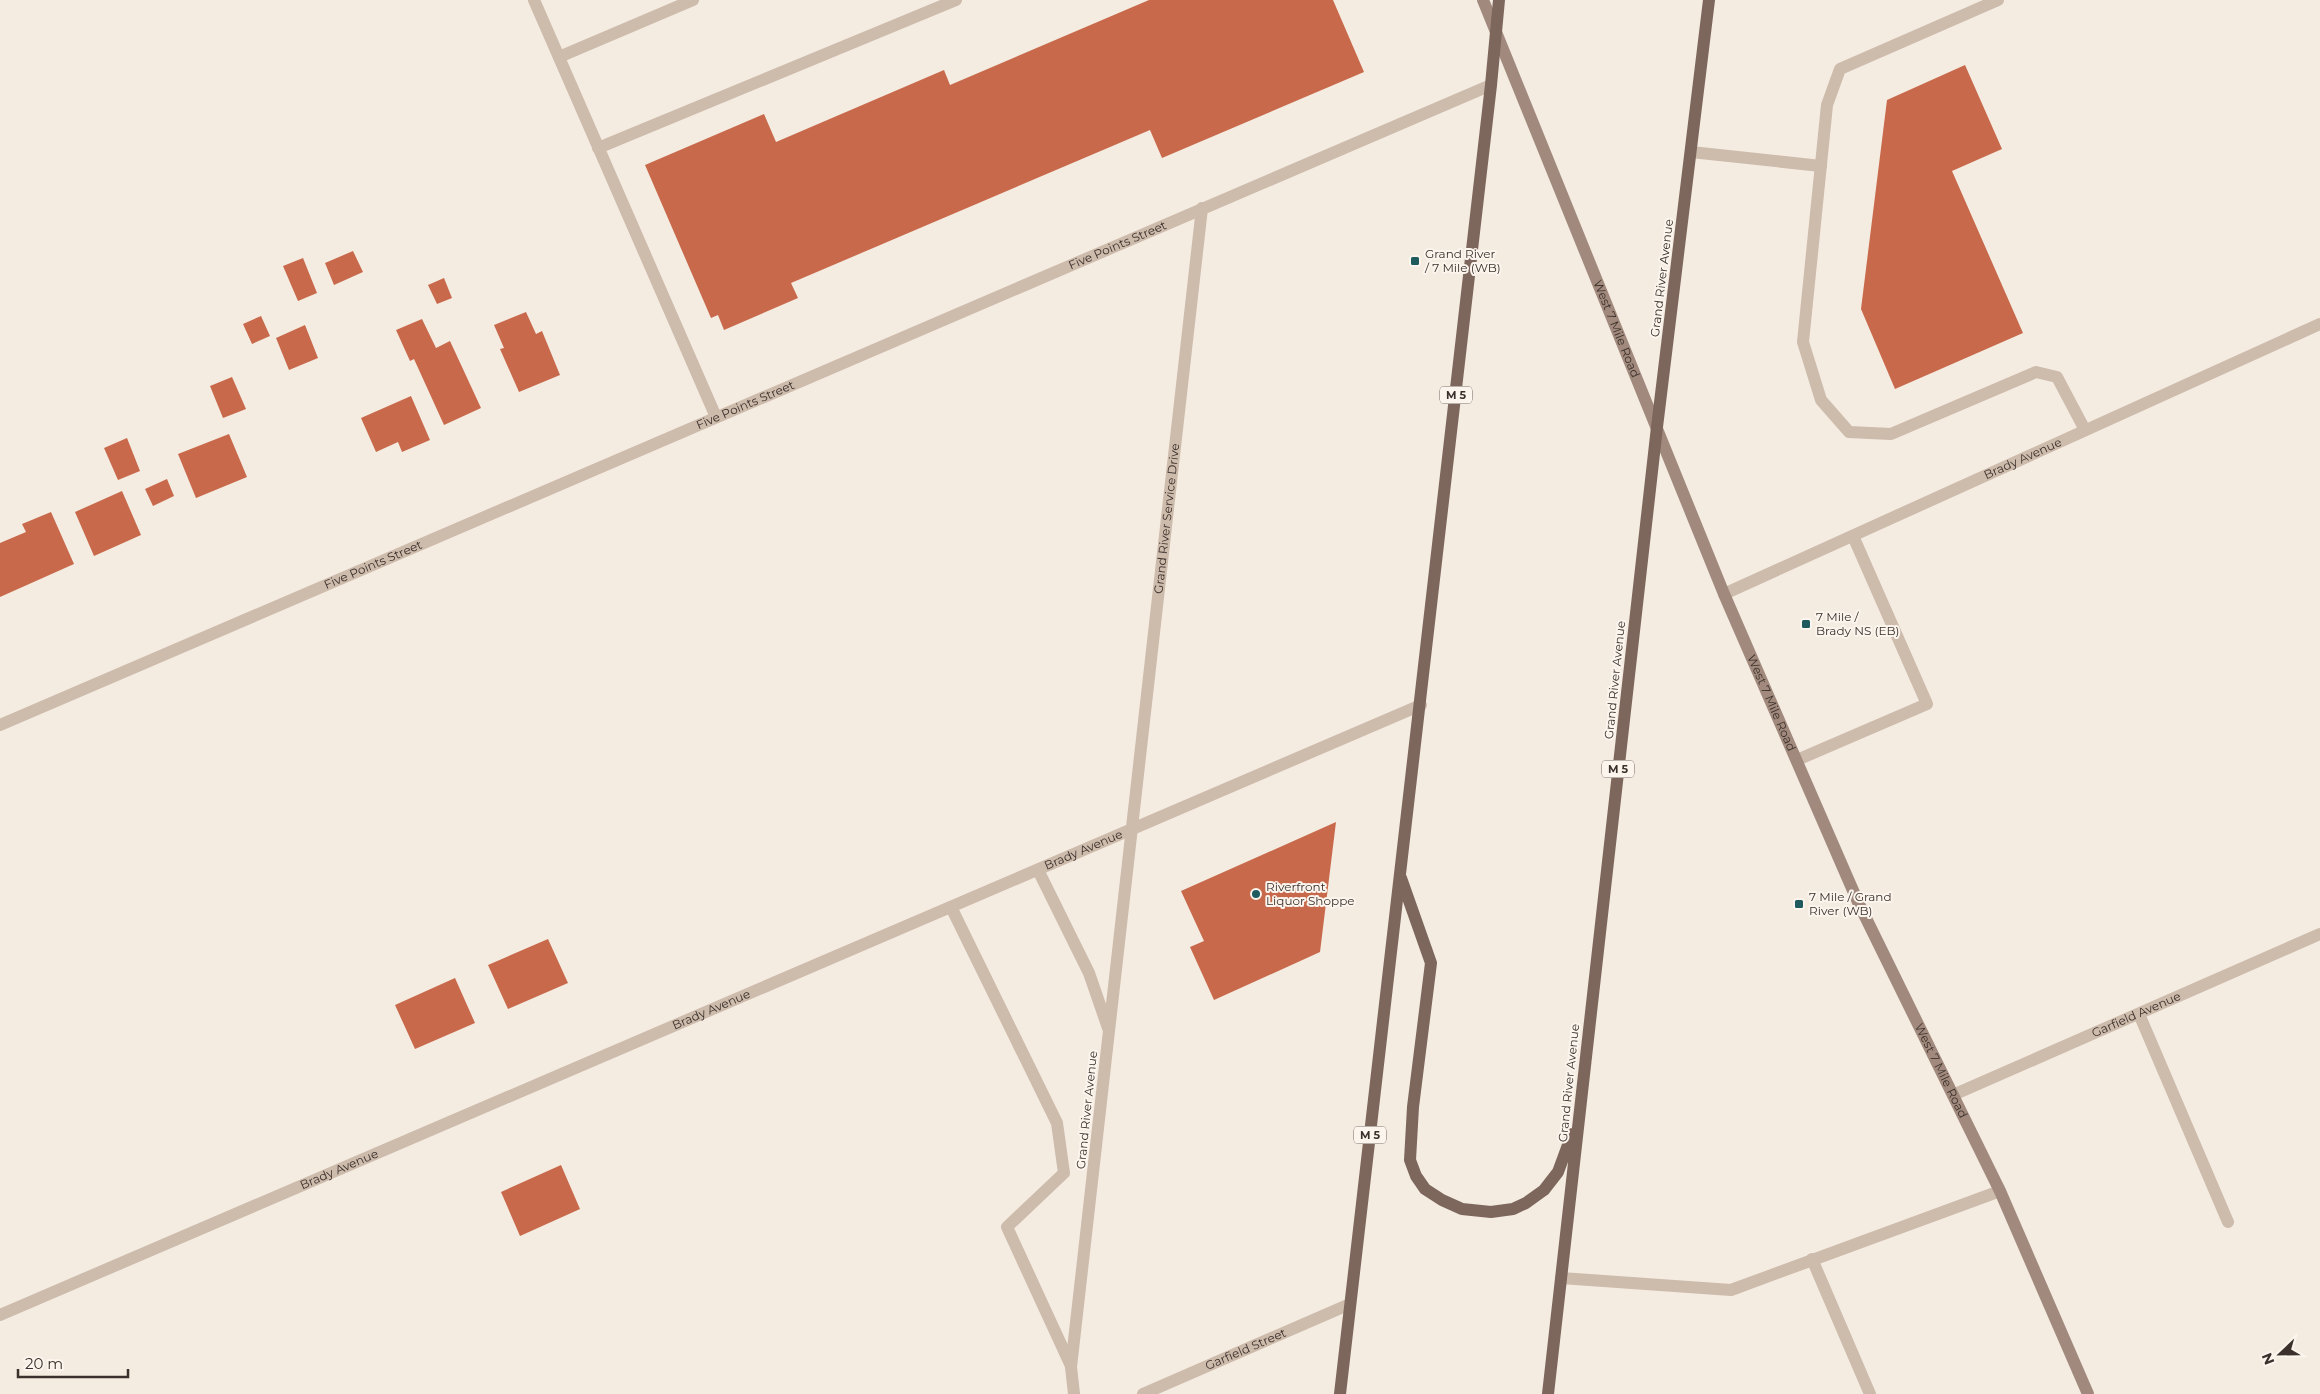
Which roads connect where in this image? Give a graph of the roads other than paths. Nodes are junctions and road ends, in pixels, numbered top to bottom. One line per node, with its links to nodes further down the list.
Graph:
1 (534, 0): 9 (street)
2 (693, 0): 9 (street)
3 (956, 0): 11 (street)
4 (1483, 0): 8 (main road, West 7 Mile Road)
5 (1498, 0): 8 (main road, M 5)
6 (1708, 0): 12 (main road, Grand River Avenue / M 5)
7 (1998, 0): 13 (street)
8 (1495, 28): 10 (main road, M 5); 17 (main road, West 7 Mile Road)
9 (559, 57): 11 (street)
10 (1491, 85): 14 (street, Five Points Street); 21 (main road, M 5)
11 (598, 148): 16 (street)
12 (1691, 152): 13 (street); 17 (main road, Grand River Avenue / M 5)
13 (1821, 166): 18 (street)
14 (1202, 208): 16 (street, Five Points Street); 24 (street, Grand River Service Drive)
15 (2320, 324): 18 (street, Brady Avenue)
16 (716, 417): 22 (street, Five Points Street)
17 (1658, 427): 20 (main road, West 7 Mile Road); 32 (main road, Grand River Avenue / M 5)
18 (2085, 430): 19 (street, Brady Avenue)
19 (1853, 536): 20 (street, Brady Avenue); 23 (street)
20 (1724, 594): 23 (main road, West 7 Mile Road)
21 (1421, 705): 24 (street, Brady Avenue); 26 (main road, M 5)
22 (0, 725)
23 (1797, 760): 31 (main road, West 7 Mile Road)
24 (1132, 829): 25 (street, Brady Avenue); 30 (street, Grand River Avenue)
25 (1038, 870): 27 (street, Brady Avenue); 30 (street)
26 (1400, 876): 32 (main road); 37 (main road, M 5)
27 (951, 907): 38 (street, Brady Avenue); 39 (street)
28 (2320, 934): 29 (street, Garfield Avenue)
29 (2139, 1014): 31 (street, Garfield Avenue); 34 (street)
30 (1109, 1032): 39 (street, Grand River Avenue)
31 (1953, 1095): 33 (main road, West 7 Mile Road)
32 (1580, 1112): 36 (main road, Grand River Avenue / M 5)
33 (2000, 1191): 35 (street); 45 (main road, West 7 Mile Road)
34 (2228, 1222)
35 (1812, 1259): 36 (street); 44 (street)
36 (1561, 1278): 43 (main road, Grand River Avenue / M 5)
37 (1350, 1304): 41 (street, Garfield Street); 42 (main road, M 5)
38 (0, 1315)
39 (1071, 1367): 40 (street, Grand River Avenue)
40 (1074, 1394)
41 (1143, 1394)
42 (1340, 1394)
43 (1548, 1394)
44 (1870, 1394)
45 (2088, 1394)

